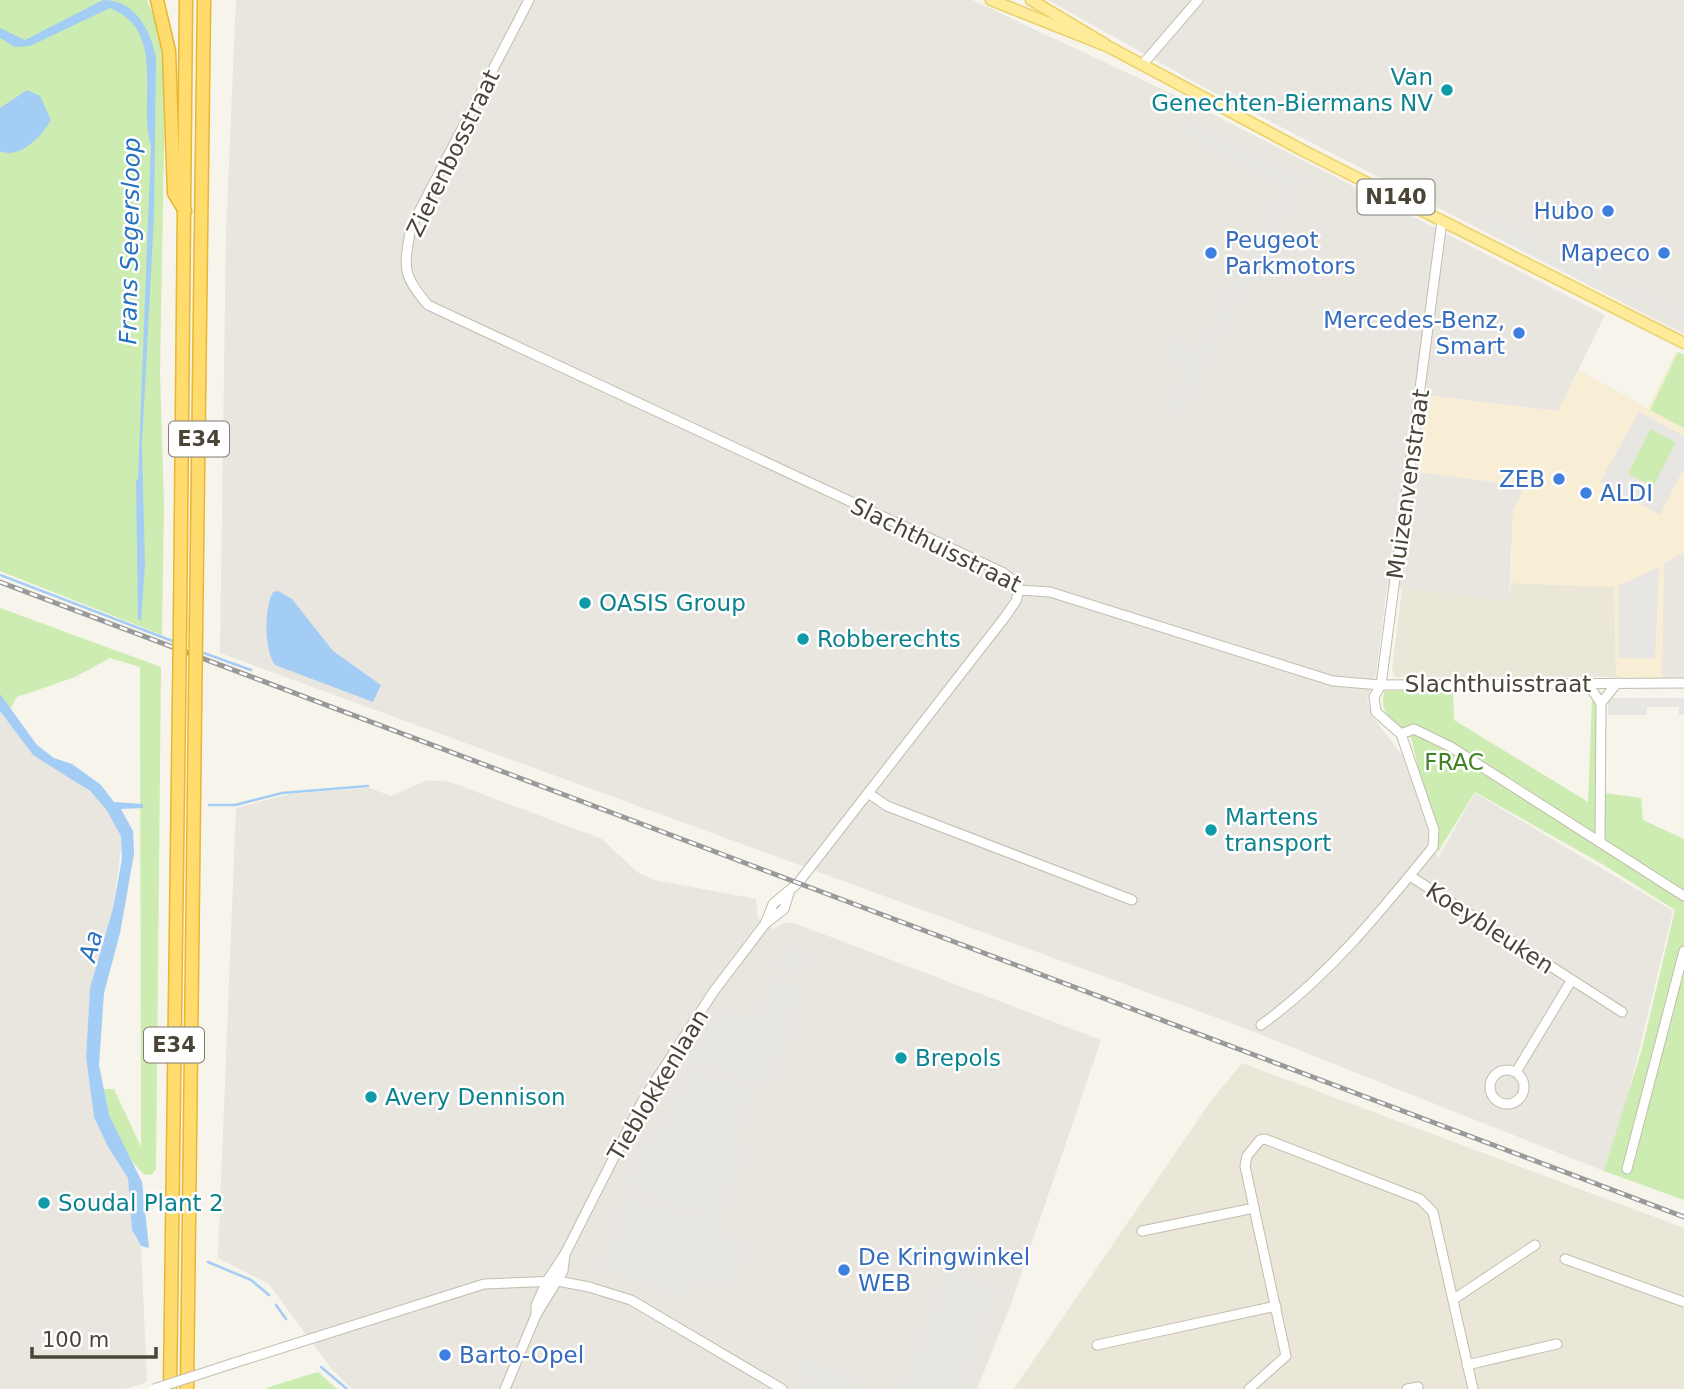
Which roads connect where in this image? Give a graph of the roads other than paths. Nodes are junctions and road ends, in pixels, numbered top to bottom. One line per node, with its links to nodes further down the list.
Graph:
1 (157, 0): 10 (highway, E34)
2 (186, 0): 10 (highway, E34)
3 (204, 0): 45 (highway, E34, bridge)
4 (529, 0): 12 (street, Zierenbosstraat)
5 (991, 0): 8 (main road, N140)
6 (1031, 0): 8 (main road, N140)
7 (1198, 0): 9 (street)
8 (1110, 47): 9 (main road, N140)
9 (1142, 65): 11 (main road, N140)
10 (185, 211): 44 (highway, E34, bridge)
11 (1442, 221): 13 (main road, N140); 18 (street, Muizenvenstraat)
12 (428, 305): 14 (street, Slachthuisstraat)
13 (1684, 343)
14 (1019, 590): 18 (street, Slachthuisstraat); 21 (street, Tieblokkenlaan)
15 (1587, 683): 16 (street, Slachthuisstraat); 18 (street, Slachthuisstraat); 19 (street)
16 (1617, 683): 17 (street, Slachthuisstraat); 19 (street)
17 (1684, 683)
18 (1381, 684): 20 (street, Muizenvenstraat)
19 (1601, 703): 22 (street)
20 (1401, 734): 22 (street); 23 (street, Muizenvenstraat)
21 (868, 793): 25 (street); 36 (street, Tieblokkenlaan)
22 (1600, 842): 24 (street)
23 (1410, 876): 27 (street, Koeybleuken); 29 (street, Muizenvenstraat)
24 (1684, 896)
25 (1132, 900)
26 (1684, 951): 31 (street)
27 (1571, 981): 28 (street, Koeybleuken); 30 (street, Koeybleuken)
28 (1622, 1012)
29 (1261, 1024)
30 (1517, 1072)
31 (1626, 1170)
32 (1254, 1208): 33 (street); 37 (street); 39 (street)
33 (1142, 1231)
34 (1535, 1245): 37 (street)
35 (1565, 1259): 38 (street)
36 (552, 1281): 43 (street, bridge); 46 (street, Tieblokkenlaan); 47 (street)
37 (1454, 1299): 42 (street)
38 (1684, 1302)
39 (1276, 1306): 41 (street); 48 (street)
40 (1558, 1344): 42 (street)
41 (1097, 1345)
42 (1467, 1365): 49 (street)
43 (154, 1389)
44 (170, 1389)
45 (187, 1389)
46 (505, 1389)
47 (782, 1389)
48 (1249, 1389)
49 (1473, 1389)

